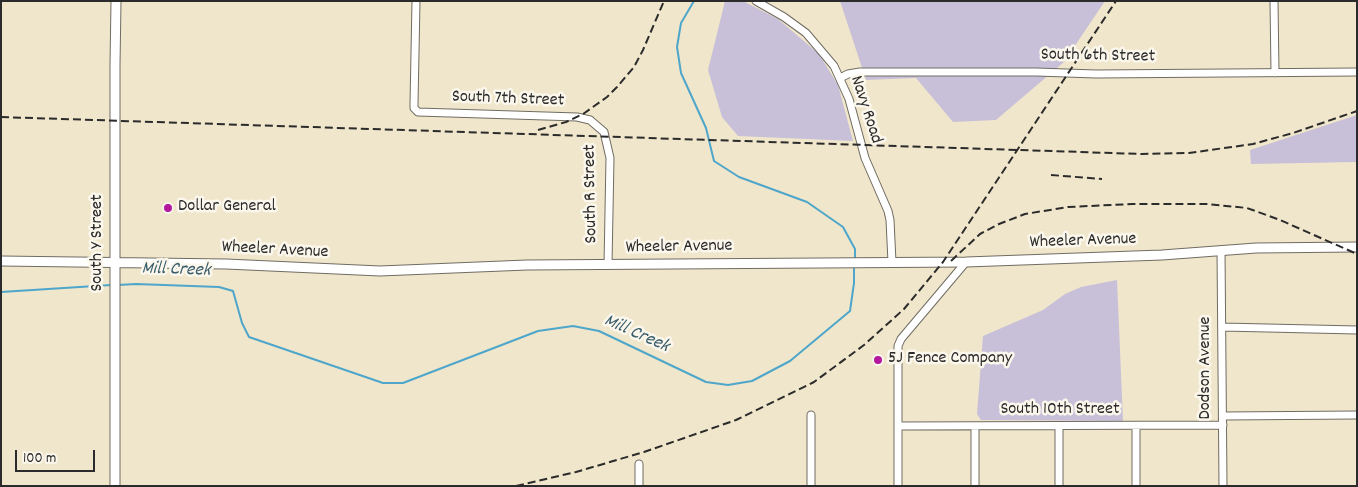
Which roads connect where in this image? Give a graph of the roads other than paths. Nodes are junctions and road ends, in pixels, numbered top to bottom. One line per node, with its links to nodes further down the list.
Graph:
1 (116, 1): 15 (main road, South Y Street)
2 (416, 1): 8 (street, South 7th Street)
3 (756, 1): 7 (street, Navy Road)
4 (1274, 1): 6 (street)
5 (1357, 72): 6 (street, South 6th Street)
6 (1275, 73): 7 (street, South 6th Street)
7 (840, 78): 12 (street, Navy Road)
8 (598, 126): 14 (street, South R Street)
9 (1357, 247): 10 (main road, Wheeler Avenue)
10 (1221, 250): 13 (main road, Wheeler Avenue); 16 (street, Dodson Avenue)
11 (1, 261): 15 (main road, Wheeler Avenue)
12 (892, 262): 13 (main road, Wheeler Avenue); 14 (main road, Wheeler Avenue)
13 (966, 262): 22 (street)
14 (608, 265): 15 (main road, Wheeler Avenue)
15 (115, 266): 27 (main road, South Y Street)
16 (1222, 328): 17 (street); 20 (street, Dodson Avenue)
17 (1357, 330)
18 (811, 415): 29 (street)
19 (1357, 415): 20 (street)
20 (1223, 416): 21 (street, Dodson Avenue)
21 (1223, 425): 25 (street, South 10th Street); 34 (street, Dodson Avenue)
22 (898, 426): 23 (street, South 10th Street); 30 (street)
23 (975, 426): 24 (street, South 10th Street); 31 (street)
24 (1059, 426): 25 (street, South 10th Street); 32 (street)
25 (1136, 426): 33 (street)
26 (639, 464): 28 (street)
27 (115, 486)
28 (639, 486)
29 (811, 486)
30 (898, 486)
31 (975, 486)
32 (1059, 486)
33 (1136, 486)
34 (1223, 486)

